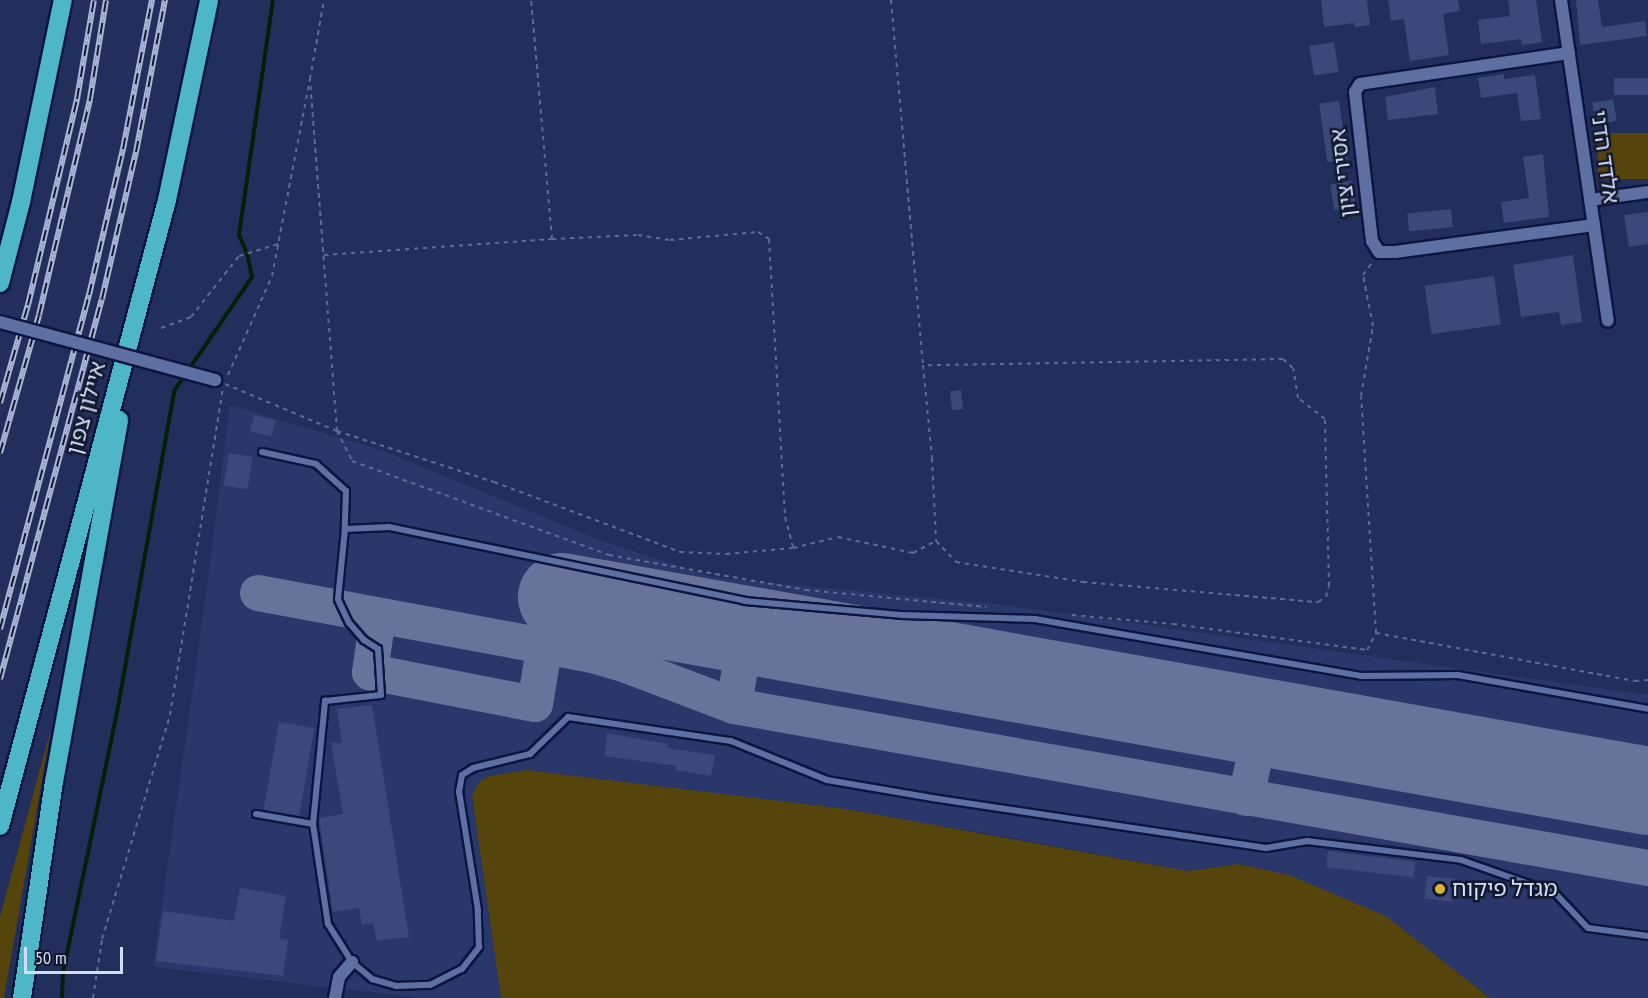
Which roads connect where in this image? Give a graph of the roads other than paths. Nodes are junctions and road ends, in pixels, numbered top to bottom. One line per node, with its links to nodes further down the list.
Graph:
1 (63, 0): 8 (highway)
2 (209, 0): 9 (highway, איילון צפון)
3 (1561, 0): 4 (street, אלדד הדני)
4 (1569, 53): 6 (street, אלדד הדני); 7 (street, אסירי ציון)
5 (1648, 192): 6 (street)
6 (1590, 200): 7 (street, אלדד הדני)
7 (1594, 225): 10 (street, אלדד הדני)
8 (0, 283)
9 (141, 299): 18 (highway, איילון צפון); 21 (highway)
10 (1608, 321)
11 (0, 322): 12 (street, bridge)
12 (220, 381)
13 (262, 452): 14 (lane)
14 (345, 529): 15 (lane); 17 (lane)
15 (1648, 709)
16 (256, 814): 17 (lane)
17 (313, 824): 20 (lane)
18 (0, 826)
19 (1648, 936): 20 (lane)
20 (352, 962): 22 (street)
21 (22, 998)
22 (335, 998)

